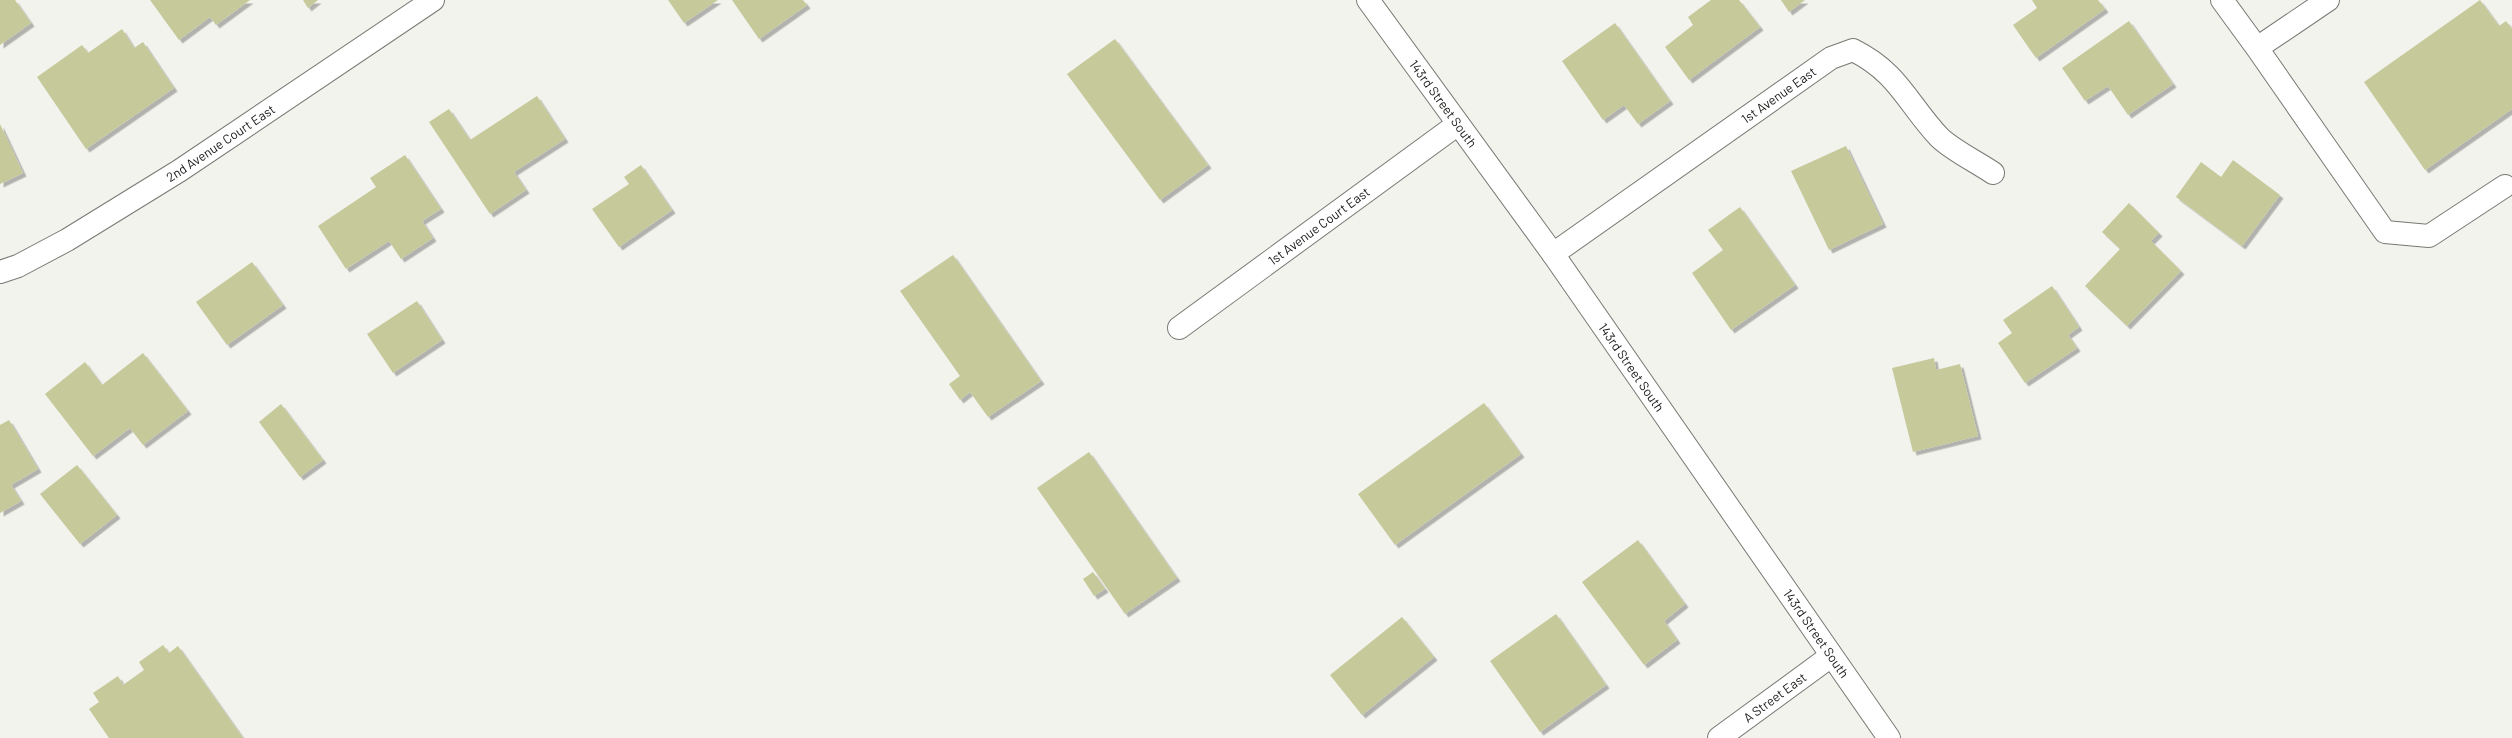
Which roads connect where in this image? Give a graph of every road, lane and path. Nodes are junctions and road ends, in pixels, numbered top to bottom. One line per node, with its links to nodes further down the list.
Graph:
1 (433, 0): 10 (street, 2nd Avenue Court East)
2 (1368, 0): 6 (street, 143rd Street South)
3 (2222, 0): 5 (street)
4 (2328, 0): 5 (street)
5 (2257, 48): 8 (street)
6 (1458, 124): 9 (street, 143rd Street South); 11 (street, 1st Avenue Court East)
7 (1993, 173): 9 (street, 1st Avenue East)
8 (2505, 186)
9 (1553, 254): 12 (street, 143rd Street South)
10 (0, 272)
11 (1179, 328)
12 (1831, 656): 13 (street, A Street East); 14 (street, 143rd Street South)
13 (1719, 738)
14 (1889, 738)

